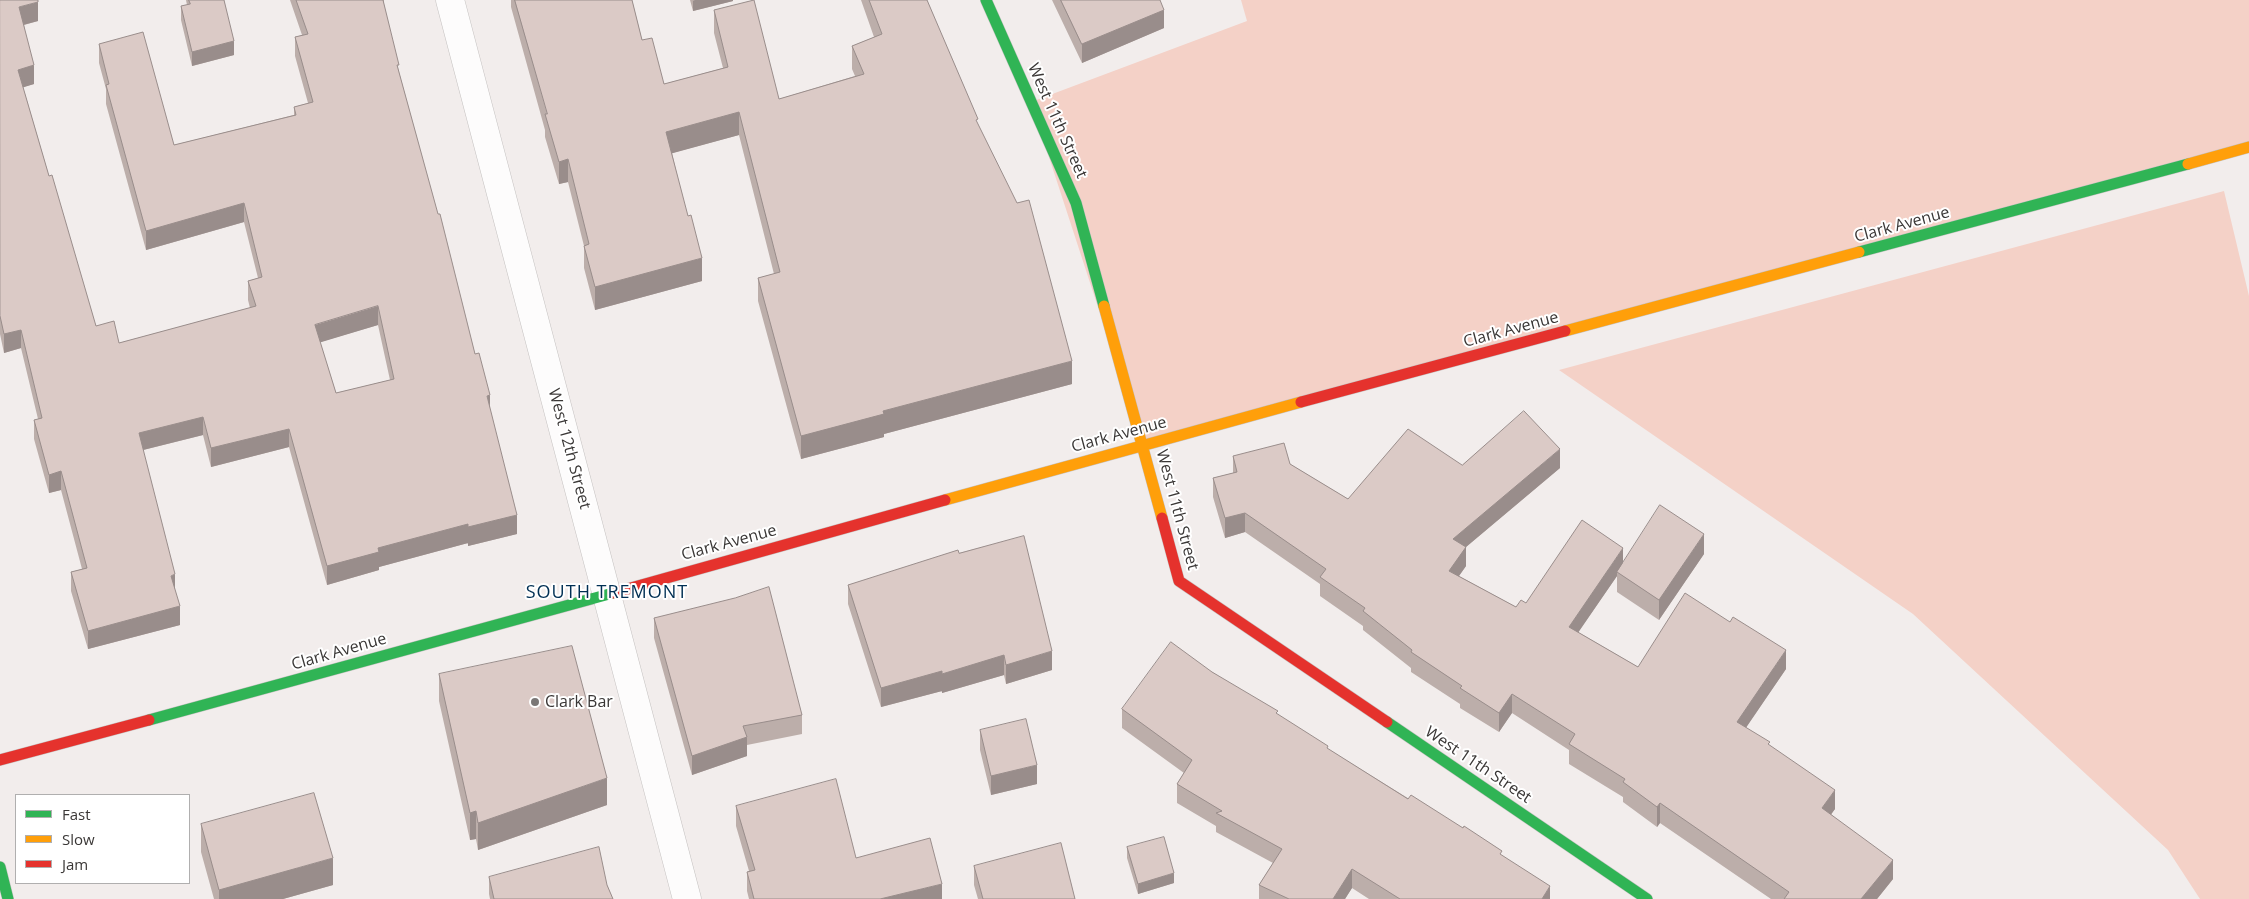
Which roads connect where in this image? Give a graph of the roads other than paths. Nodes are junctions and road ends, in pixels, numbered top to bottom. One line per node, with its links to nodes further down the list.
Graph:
1 (450, 0): 5 (street, West 12th Street)
2 (986, 0): 4 (street, West 11th Street)
3 (2249, 147): 4 (street, Clark Avenue)
4 (1143, 445): 5 (street, Clark Avenue); 10 (street, West 11th Street)
5 (607, 593): 6 (street, Clark Avenue); 9 (street, West 12th Street)
6 (0, 760)
7 (0, 867): 8 (street)
8 (8, 899)
9 (687, 899)
10 (1647, 899)

